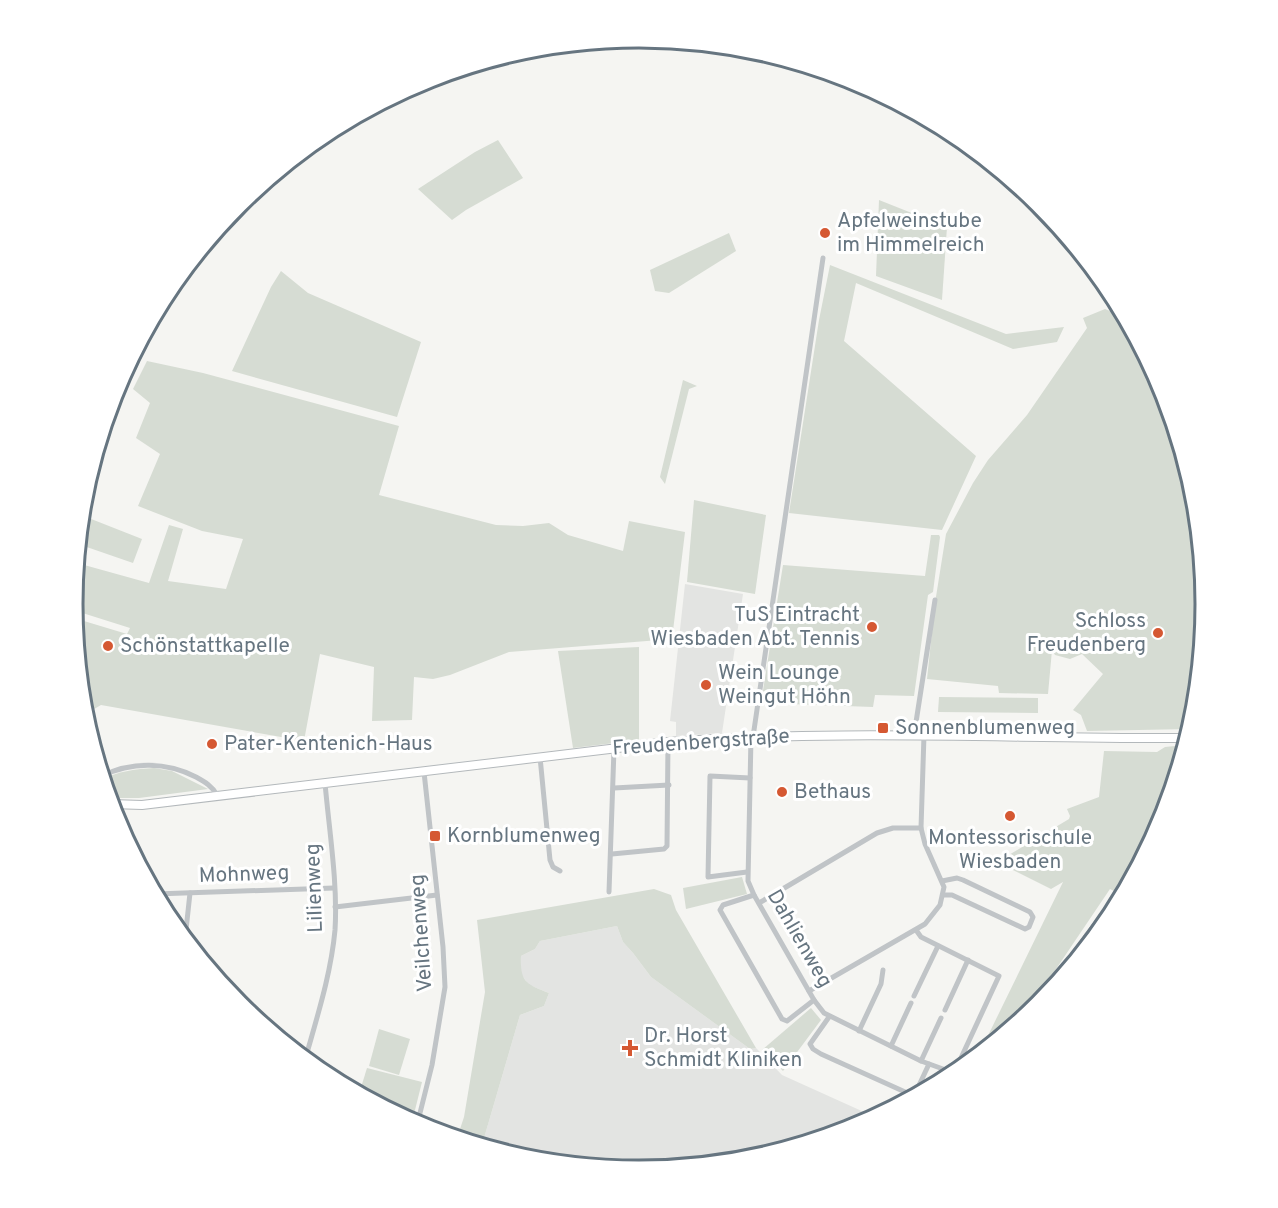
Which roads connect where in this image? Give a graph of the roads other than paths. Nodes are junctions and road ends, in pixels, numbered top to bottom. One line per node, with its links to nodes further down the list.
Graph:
1 (823, 258): 5 (street, Dahlienweg)
2 (935, 600): 3 (street)
3 (914, 735): 4 (street, Freudenbergstraße); 5 (street, Freudenbergstraße)
4 (924, 735): 6 (street, Freudenbergstraße); 18 (street)
5 (752, 737): 7 (street, Freudenbergstraße); 12 (street, Dahlienweg)
6 (1178, 738)
7 (668, 742): 8 (street, Freudenbergstraße); 14 (street)
8 (614, 749): 9 (street, Freudenbergstraße); 15 (street)
9 (540, 757): 10 (street, Freudenbergstraße); 20 (street)
10 (424, 772): 13 (street, Freudenbergstraße); 27 (street, Veilchenweg)
11 (110, 773): 16 (street)
12 (750, 778): 21 (street, Dahlienweg); 21 (street)
13 (325, 783): 16 (street, Freudenbergstraße); 23 (street, Lilienweg)
14 (669, 784): 15 (street); 19 (street)
15 (614, 788): 19 (street)
16 (217, 795): 17 (street, Freudenbergstraße)
17 (121, 804)
18 (921, 828): 22 (street); 30 (street)
19 (612, 854): 24 (street)
20 (560, 871)
21 (747, 872): 28 (street, Dahlienweg)
22 (942, 881): 29 (street); 29 (street)
23 (334, 888): 25 (street, Mohnweg); 31 (street, Lilienweg)
24 (609, 892)
25 (190, 893): 26 (street, Mohnweg); 32 (street)
26 (165, 894)
27 (437, 895): 31 (street); 53 (street, Veilchenweg)
28 (754, 895): 30 (street, Dahlienweg); 39 (street)
29 (943, 895): 33 (street)
30 (759, 903): 37 (street, Dahlienweg)
31 (335, 906): 46 (street, Lilienweg)
32 (186, 926)
33 (916, 930): 34 (street); 37 (street)
34 (938, 946): 35 (street); 38 (street)
35 (968, 960): 41 (street); 47 (street, Dahlienweg)
36 (883, 970): 44 (street)
37 (809, 991): 39 (street, Dahlienweg)
38 (914, 996)
39 (814, 1000): 42 (street, Dahlienweg)
40 (911, 1004): 45 (street)
41 (945, 1010)
42 (829, 1017): 44 (street, Dahlienweg); 52 (street)
43 (941, 1018): 48 (street)
44 (859, 1031): 45 (street, Dahlienweg)
45 (891, 1046): 48 (street, Dahlienweg)
46 (307, 1050)
47 (962, 1056)
48 (921, 1061): 49 (street, Dahlienweg)
49 (929, 1064): 50 (street, Dahlienweg); 51 (street)
50 (943, 1069)
51 (919, 1084)
52 (905, 1092)
53 (419, 1115)

